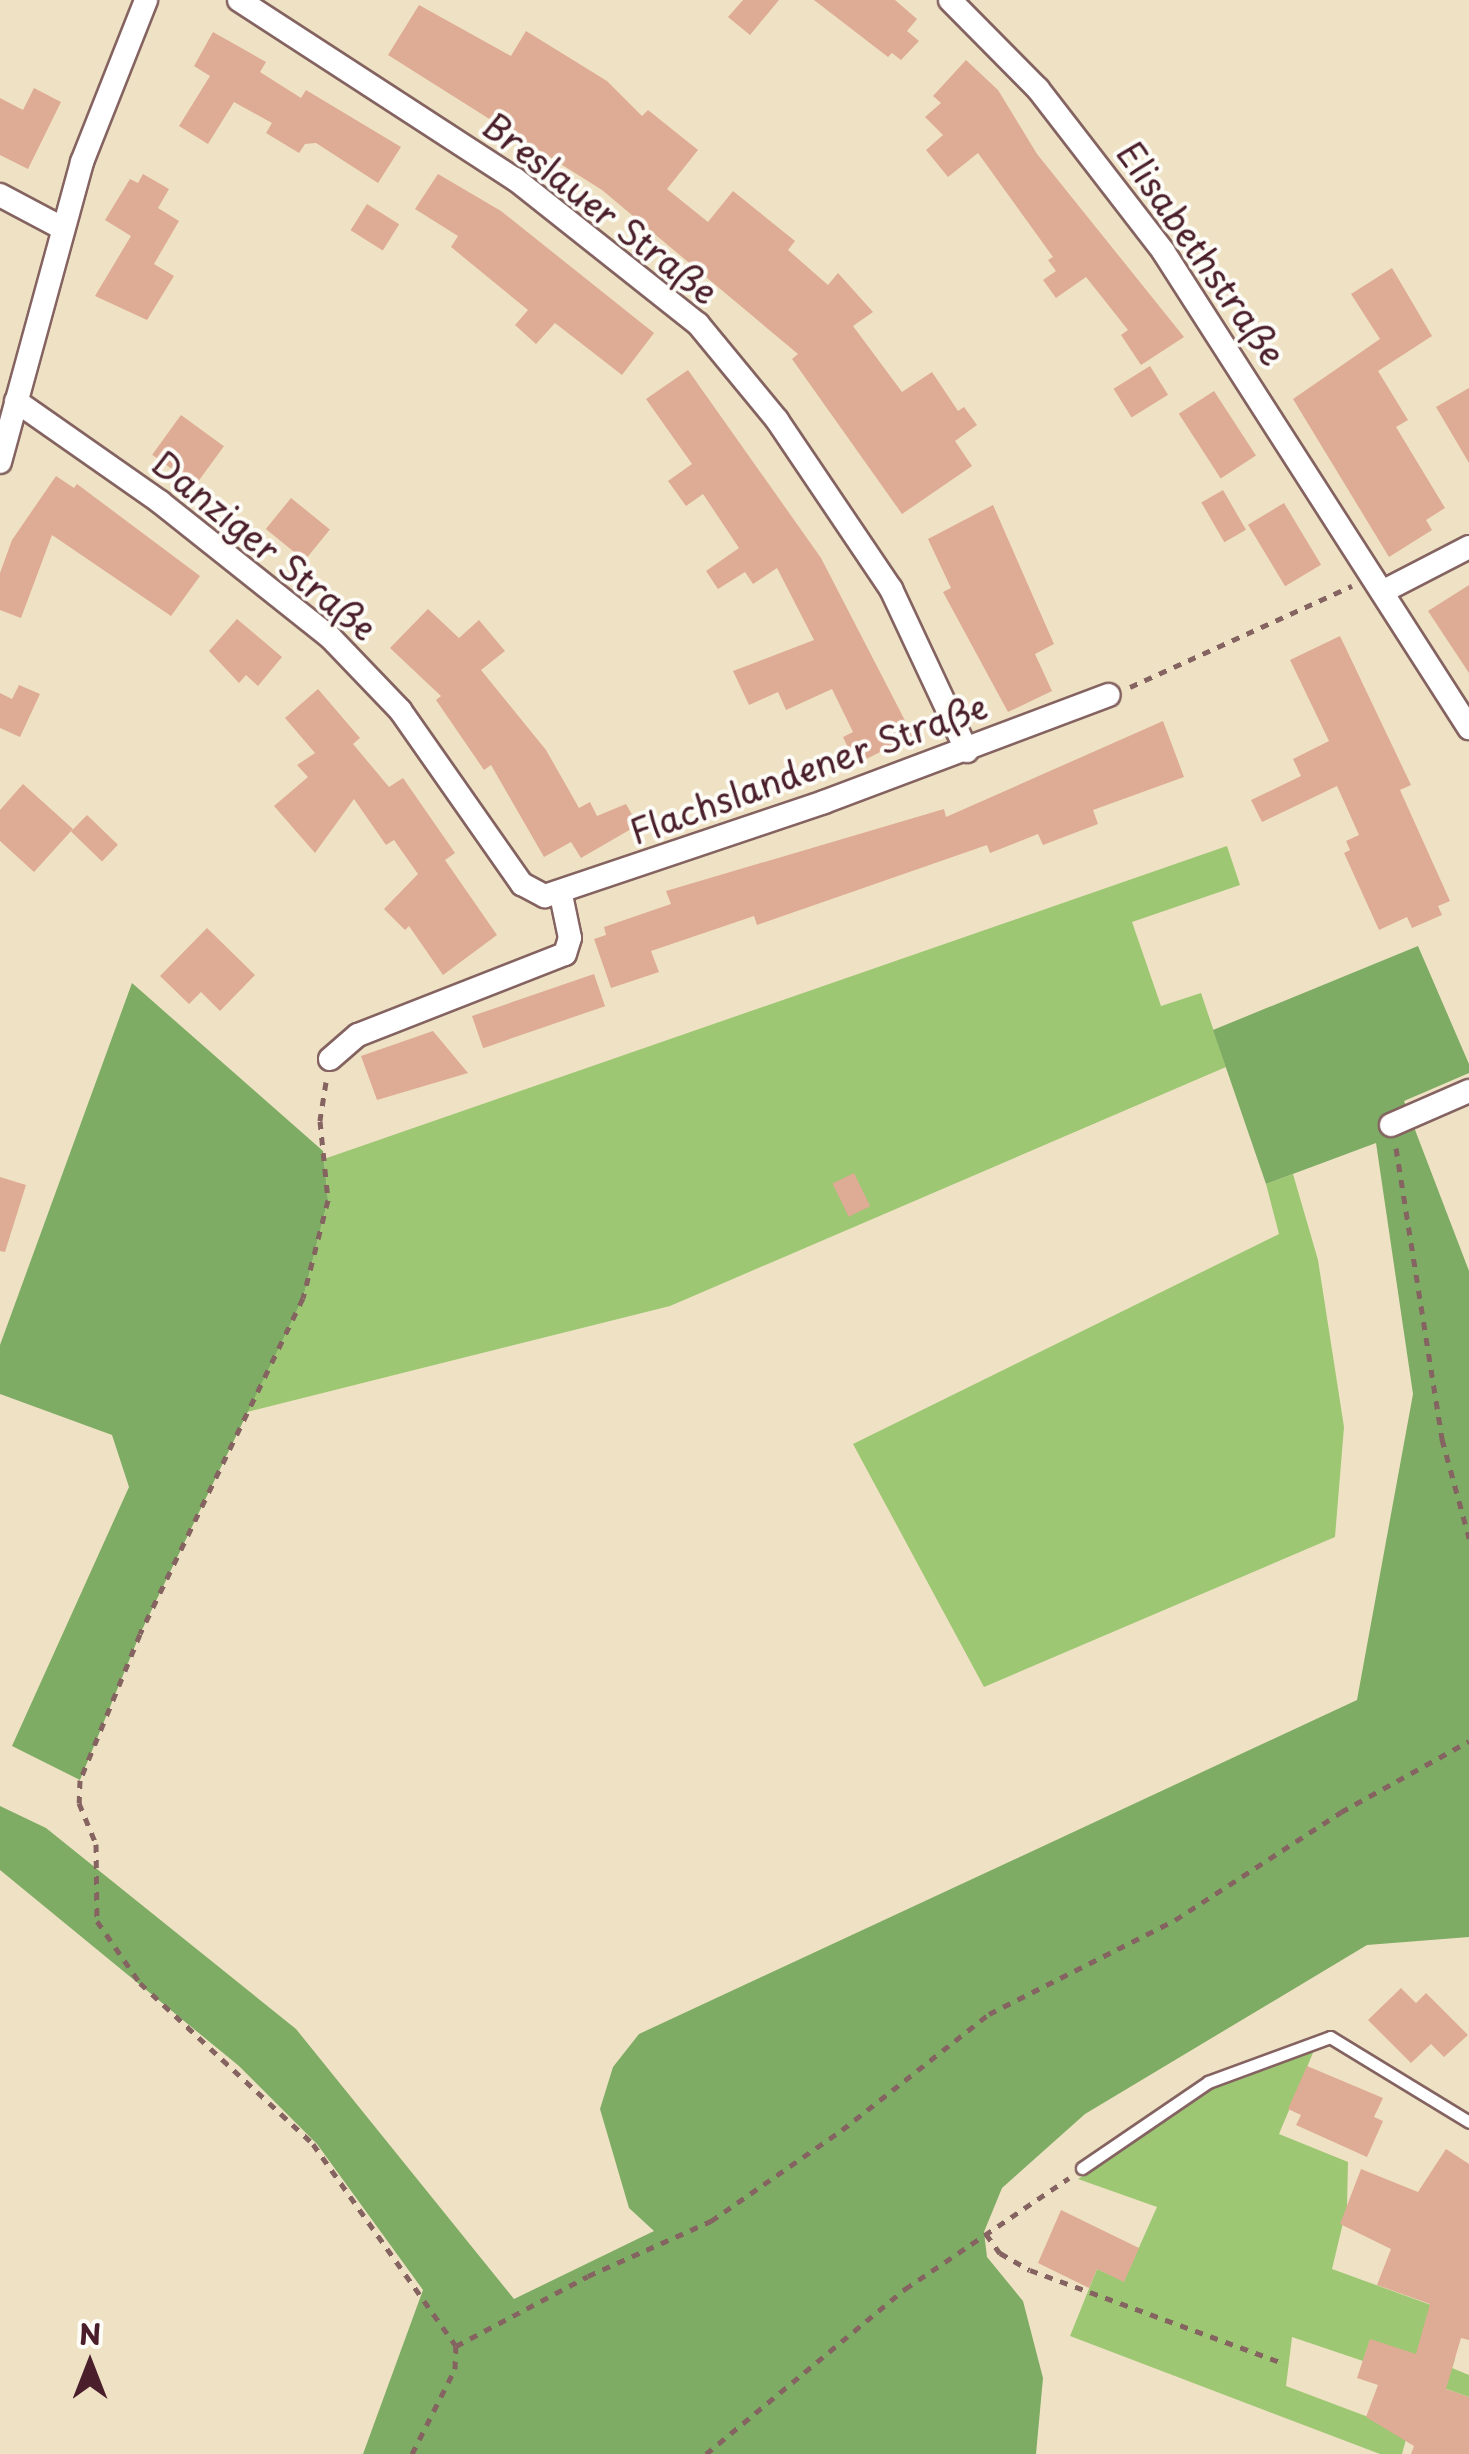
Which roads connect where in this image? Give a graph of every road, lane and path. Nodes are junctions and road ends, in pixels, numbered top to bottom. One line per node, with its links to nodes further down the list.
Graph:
1 (146, 0): 5 (street)
2 (239, 0): 12 (street, Breslauer Straße)
3 (950, 0): 9 (street, Elisabethstraße)
4 (0, 195): 5 (street)
5 (62, 228): 6 (street)
6 (16, 400): 7 (street); 13 (street, Danziger Straße)
7 (0, 462)
8 (1469, 547): 9 (street)
9 (1374, 579): 10 (path); 11 (street, Elisabethstraße)
10 (1108, 695): 12 (street, Flachslandener Straße)
11 (1469, 728)
12 (968, 751): 13 (street, Flachslandener Straße)
13 (561, 895): 14 (street)
14 (330, 1060): 22 (path)
15 (1469, 1091): 16 (street)
16 (1391, 1124): 17 (path)
17 (1469, 1538)
18 (1469, 1741): 22 (path)
19 (1469, 2122): 20 (lane)
20 (1082, 2168): 21 (path)
21 (986, 2234): 23 (path); 25 (path)
22 (456, 2346): 24 (path)
23 (1285, 2364)
24 (412, 2454)
25 (706, 2454)

